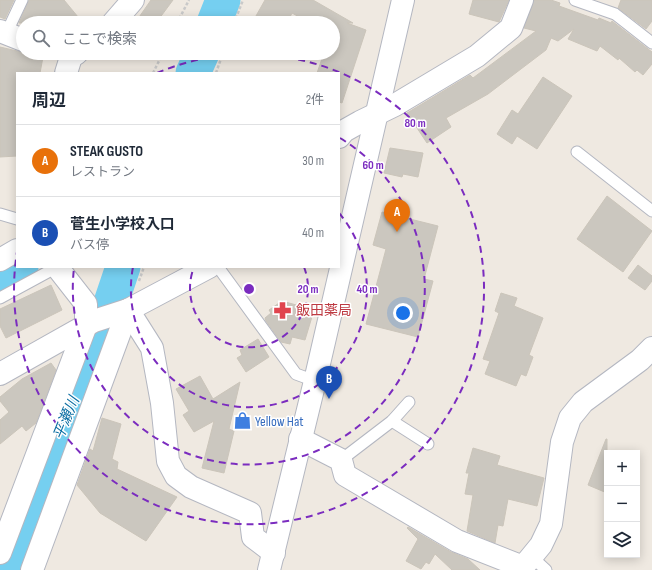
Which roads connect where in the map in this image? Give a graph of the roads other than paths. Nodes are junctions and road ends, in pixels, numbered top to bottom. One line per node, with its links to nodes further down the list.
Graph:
1 (22, 0): 6 (lane)
2 (133, 0): 7 (street)
3 (403, 0): 11 (street)
4 (522, 0): 11 (street)
5 (575, 0): 10 (lane)
6 (17, 16)
7 (119, 16)
8 (16, 18): 9 (lane)
9 (10, 35)
10 (652, 44)
11 (376, 113): 12 (street); 28 (street)
12 (340, 136)
13 (578, 152): 14 (lane)
14 (652, 211)
15 (0, 214): 16 (lane)
16 (16, 219)
17 (16, 251): 18 (street)
18 (0, 260)
19 (55, 268): 23 (lane)
20 (58, 268): 25 (street)
21 (207, 268): 24 (street)
22 (219, 268): 28 (lane)
23 (0, 298)
24 (125, 310): 25 (street); 35 (street); 37 (street)
25 (90, 323): 27 (street); 34 (street)
26 (652, 348): 36 (street)
27 (0, 374)
28 (315, 381): 31 (street)
29 (409, 402): 30 (lane)
30 (392, 421): 32 (lane); 33 (lane)
31 (300, 439): 33 (street); 35 (street)
32 (428, 444)
33 (341, 460): 36 (street)
34 (0, 553)
35 (272, 561)
36 (530, 566)
37 (32, 570)

